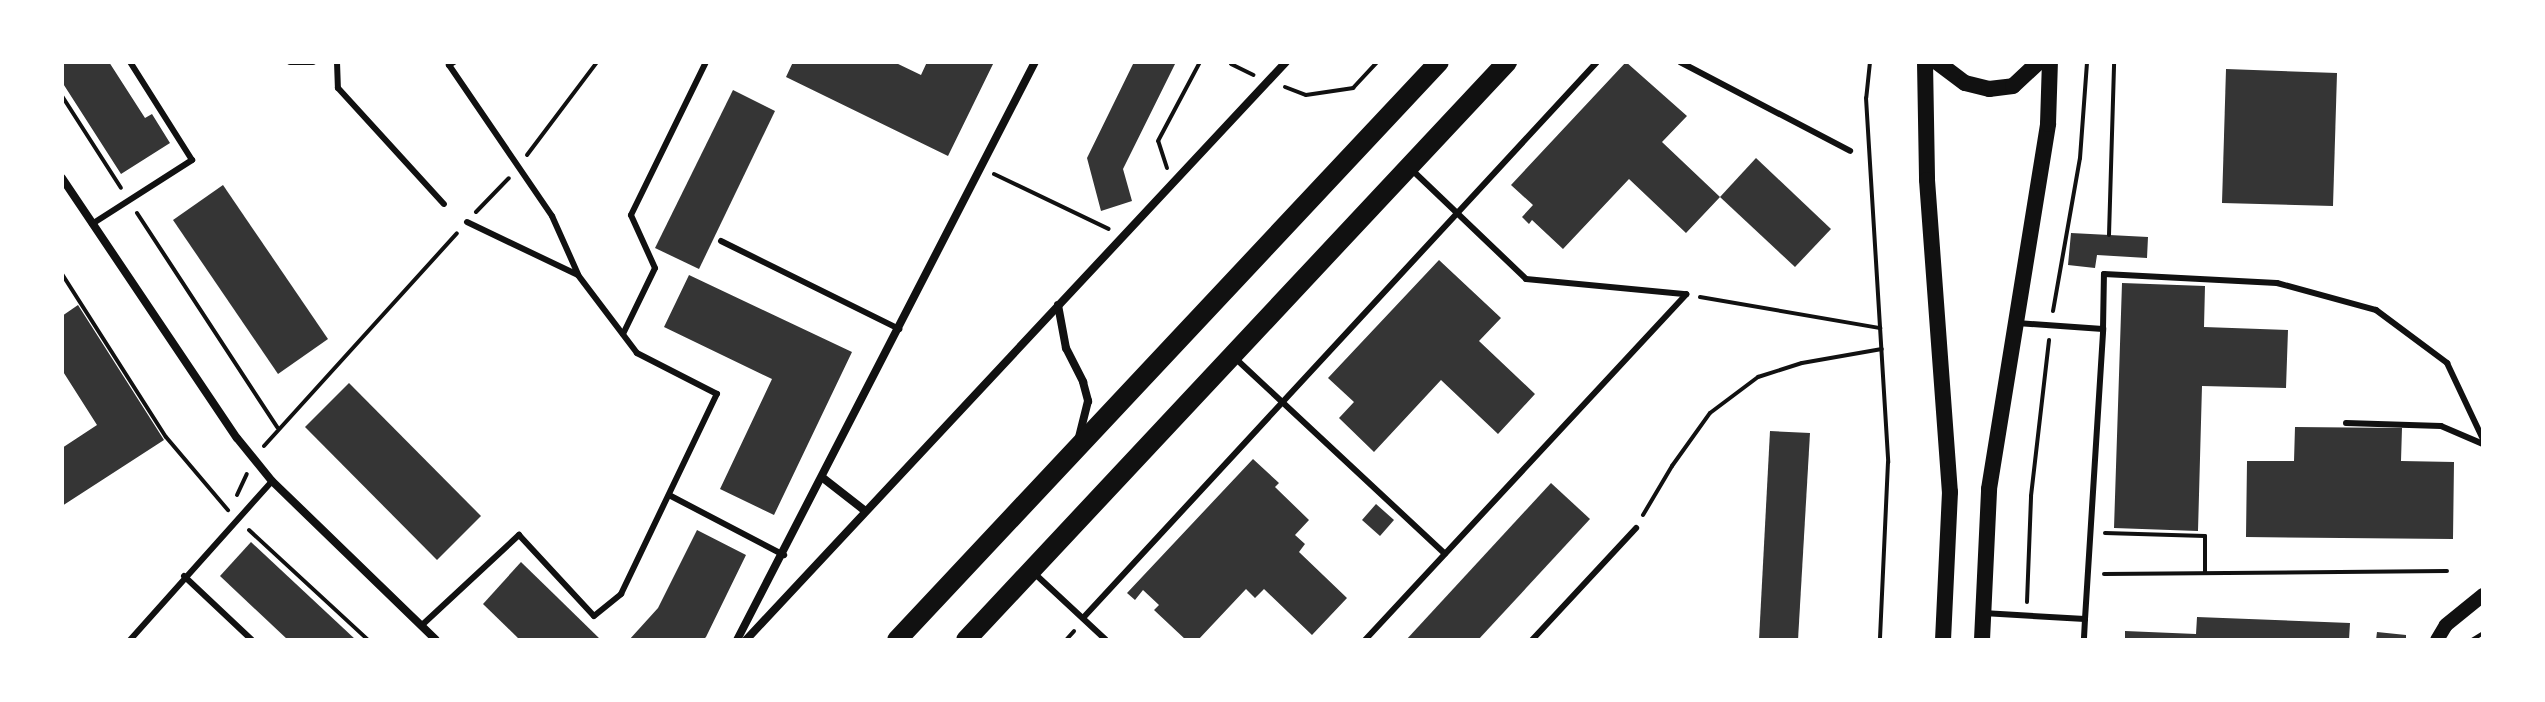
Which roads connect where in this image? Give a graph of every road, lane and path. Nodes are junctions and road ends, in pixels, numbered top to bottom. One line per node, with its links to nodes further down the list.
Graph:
1 (130, 62): 32 (lane)
2 (290, 62): 3 (lane)
3 (313, 62)
4 (337, 62): 33 (lane)
5 (454, 62): 27 (lane)
6 (597, 62): 27 (path)
7 (706, 62): 49 (lane)
8 (1035, 62): 29 (street)
9 (1200, 62): 30 (path)
10 (1286, 62): 24 (street)
11 (1377, 62): 24 (path)
12 (1439, 62): 55 (main road)
13 (1507, 62): 28 (main road)
14 (1597, 62): 34 (lane)
15 (1680, 62): 26 (lane)
16 (1870, 62): 46 (path)
17 (1925, 62): 89 (main road)
18 (1937, 62): 19 (main road)
19 (2039, 62)
20 (2050, 62): 44 (main road)
21 (2087, 62): 45 (path)
22 (2114, 62): 38 (path)
23 (1231, 64): 24 (path)
24 (1269, 80): 43 (street)
25 (62, 96): 32 (path)
26 (1850, 151)
27 (519, 166): 35 (path); 41 (lane)
28 (1408, 167): 34 (lane); 51 (main road)
29 (981, 168): 37 (path); 47 (street)
30 (1167, 168)
31 (62, 178): 36 (street)
32 (129, 201): 35 (path); 36 (lane)
33 (444, 204)
34 (1457, 214): 42 (lane); 52 (lane)
35 (467, 222): 41 (lane)
36 (92, 224): 57 (street)
37 (1109, 230)
38 (2109, 235)
39 (721, 241): 47 (lane)
40 (62, 274): 60 (path)
41 (578, 275): 49 (lane)
42 (1686, 294): 46 (path); 63 (lane)
43 (1058, 305): 55 (street); 59 (street)
44 (2016, 323): 45 (lane); 71 (main road)
45 (2051, 325): 48 (lane); 72 (path)
46 (1880, 328): 50 (path)
47 (899, 329): 56 (street)
48 (2103, 329): 54 (lane); 74 (lane)
49 (623, 334): 58 (lane)
50 (1882, 349): 61 (path); 88 (path)
51 (1232, 355): 52 (lane); 65 (main road)
52 (1283, 402): 63 (lane); 73 (lane)
53 (2346, 423): 54 (lane)
54 (2483, 441)
55 (1074, 450): 83 (main road)
56 (823, 478): 59 (street); 64 (street)
57 (272, 481): 60 (lane); 75 (street)
58 (669, 495): 64 (lane); 75 (lane)
59 (864, 510): 82 (street)
60 (236, 518): 69 (lane); 79 (path)
61 (1636, 528): 87 (lane)
62 (2102, 533): 67 (path)
63 (1445, 554): 86 (lane)
64 (784, 555): 81 (street)
65 (1031, 570): 73 (lane); 84 (main road)
66 (2447, 571): 67 (path)
67 (2205, 573): 68 (path)
68 (2106, 574)
69 (184, 576): 77 (lane); 78 (lane)
70 (2483, 595): 92 (street)
71 (1983, 613): 72 (lane); 90 (main road)
72 (2026, 616): 74 (lane)
73 (1083, 618): 85 (lane)
74 (2085, 619): 91 (lane)
75 (421, 626): 80 (street)
76 (2483, 633): 93 (path)
77 (130, 640)
78 (252, 640)
79 (368, 640)
80 (436, 640)
81 (737, 640)
82 (746, 640)
83 (897, 640)
84 (966, 640)
85 (1106, 640)
86 (1365, 640)
87 (1532, 640)
88 (1880, 640)
89 (1943, 640)
90 (1982, 640)
91 (2084, 640)
92 (2437, 640)
93 (2472, 640)

